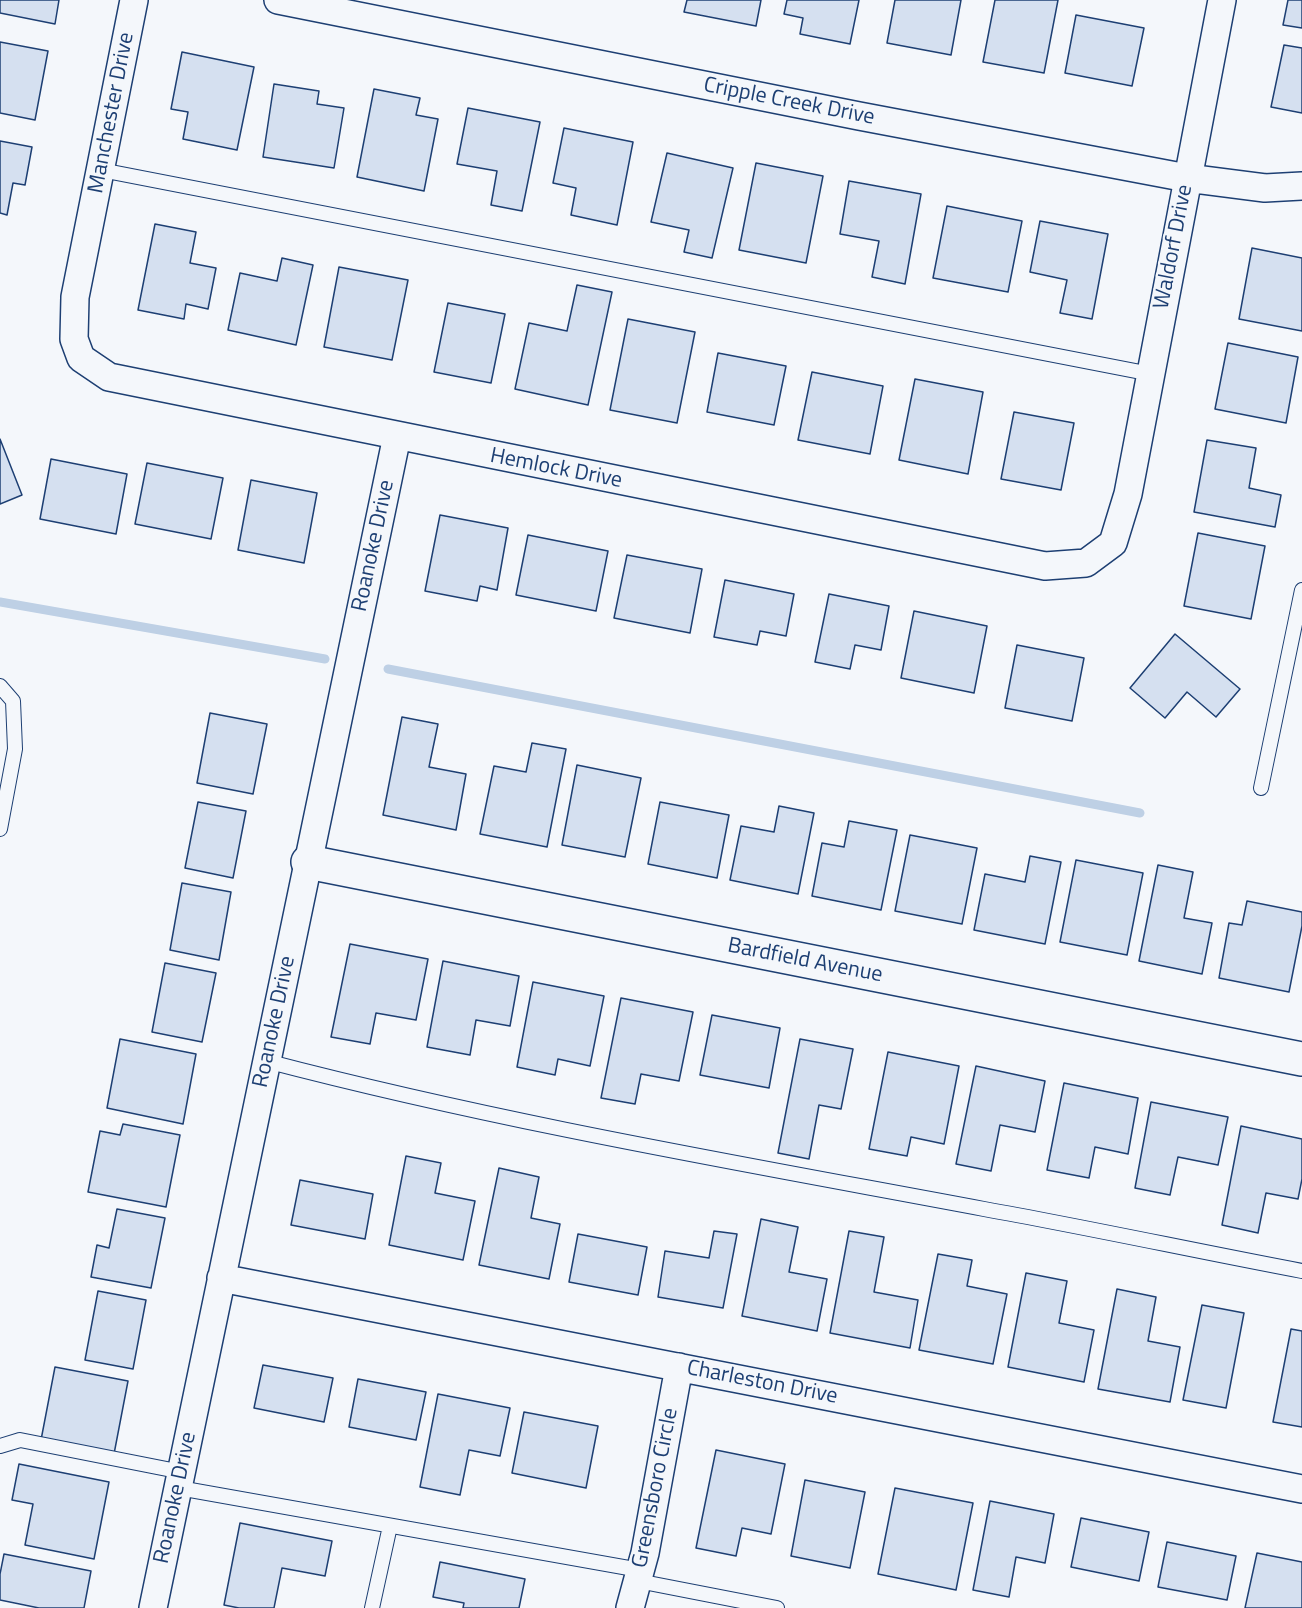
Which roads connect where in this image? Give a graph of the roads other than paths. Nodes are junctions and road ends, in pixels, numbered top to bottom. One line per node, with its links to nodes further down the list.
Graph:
1 (134, 0): 4 (street, Manchester Drive)
2 (278, 0): 5 (street, Cripple Creek Drive)
3 (1222, 0): 5 (street, Waldorf Drive)
4 (101, 171): 7 (street, Manchester Drive); 8 (lane)
5 (1187, 178): 6 (street, Cripple Creek Drive); 8 (street, Waldorf Drive)
6 (1302, 186)
7 (90, 226): 9 (street, Hemlock Drive)
8 (1151, 374): 10 (street, Waldorf Drive)
9 (396, 436): 10 (street, Hemlock Drive); 15 (street, Roanoke Drive)
10 (1128, 494)
11 (1302, 590): 13 (lane)
12 (0, 686): 14 (lane)
13 (1261, 788)
14 (0, 829)
15 (308, 862): 16 (street, Bardfield Avenue); 17 (street, Roanoke Drive)
16 (1302, 1059)
17 (266, 1061): 18 (lane); 19 (street, Roanoke Drive)
18 (1302, 1271)
19 (221, 1278): 20 (street, Charleston Drive); 22 (street, Roanoke Drive)
20 (679, 1367): 23 (street, Charleston Drive); 25 (street, Greensboro Circle)
21 (0, 1446): 22 (lane)
22 (180, 1480): 24 (lane); 26 (street, Roanoke Drive)
23 (1302, 1489)
24 (390, 1526): 25 (lane); 27 (lane)
25 (639, 1576): 28 (street, Greensboro Circle); 29 (lane)
26 (153, 1608)
27 (372, 1608)
28 (630, 1608)
29 (777, 1608)

